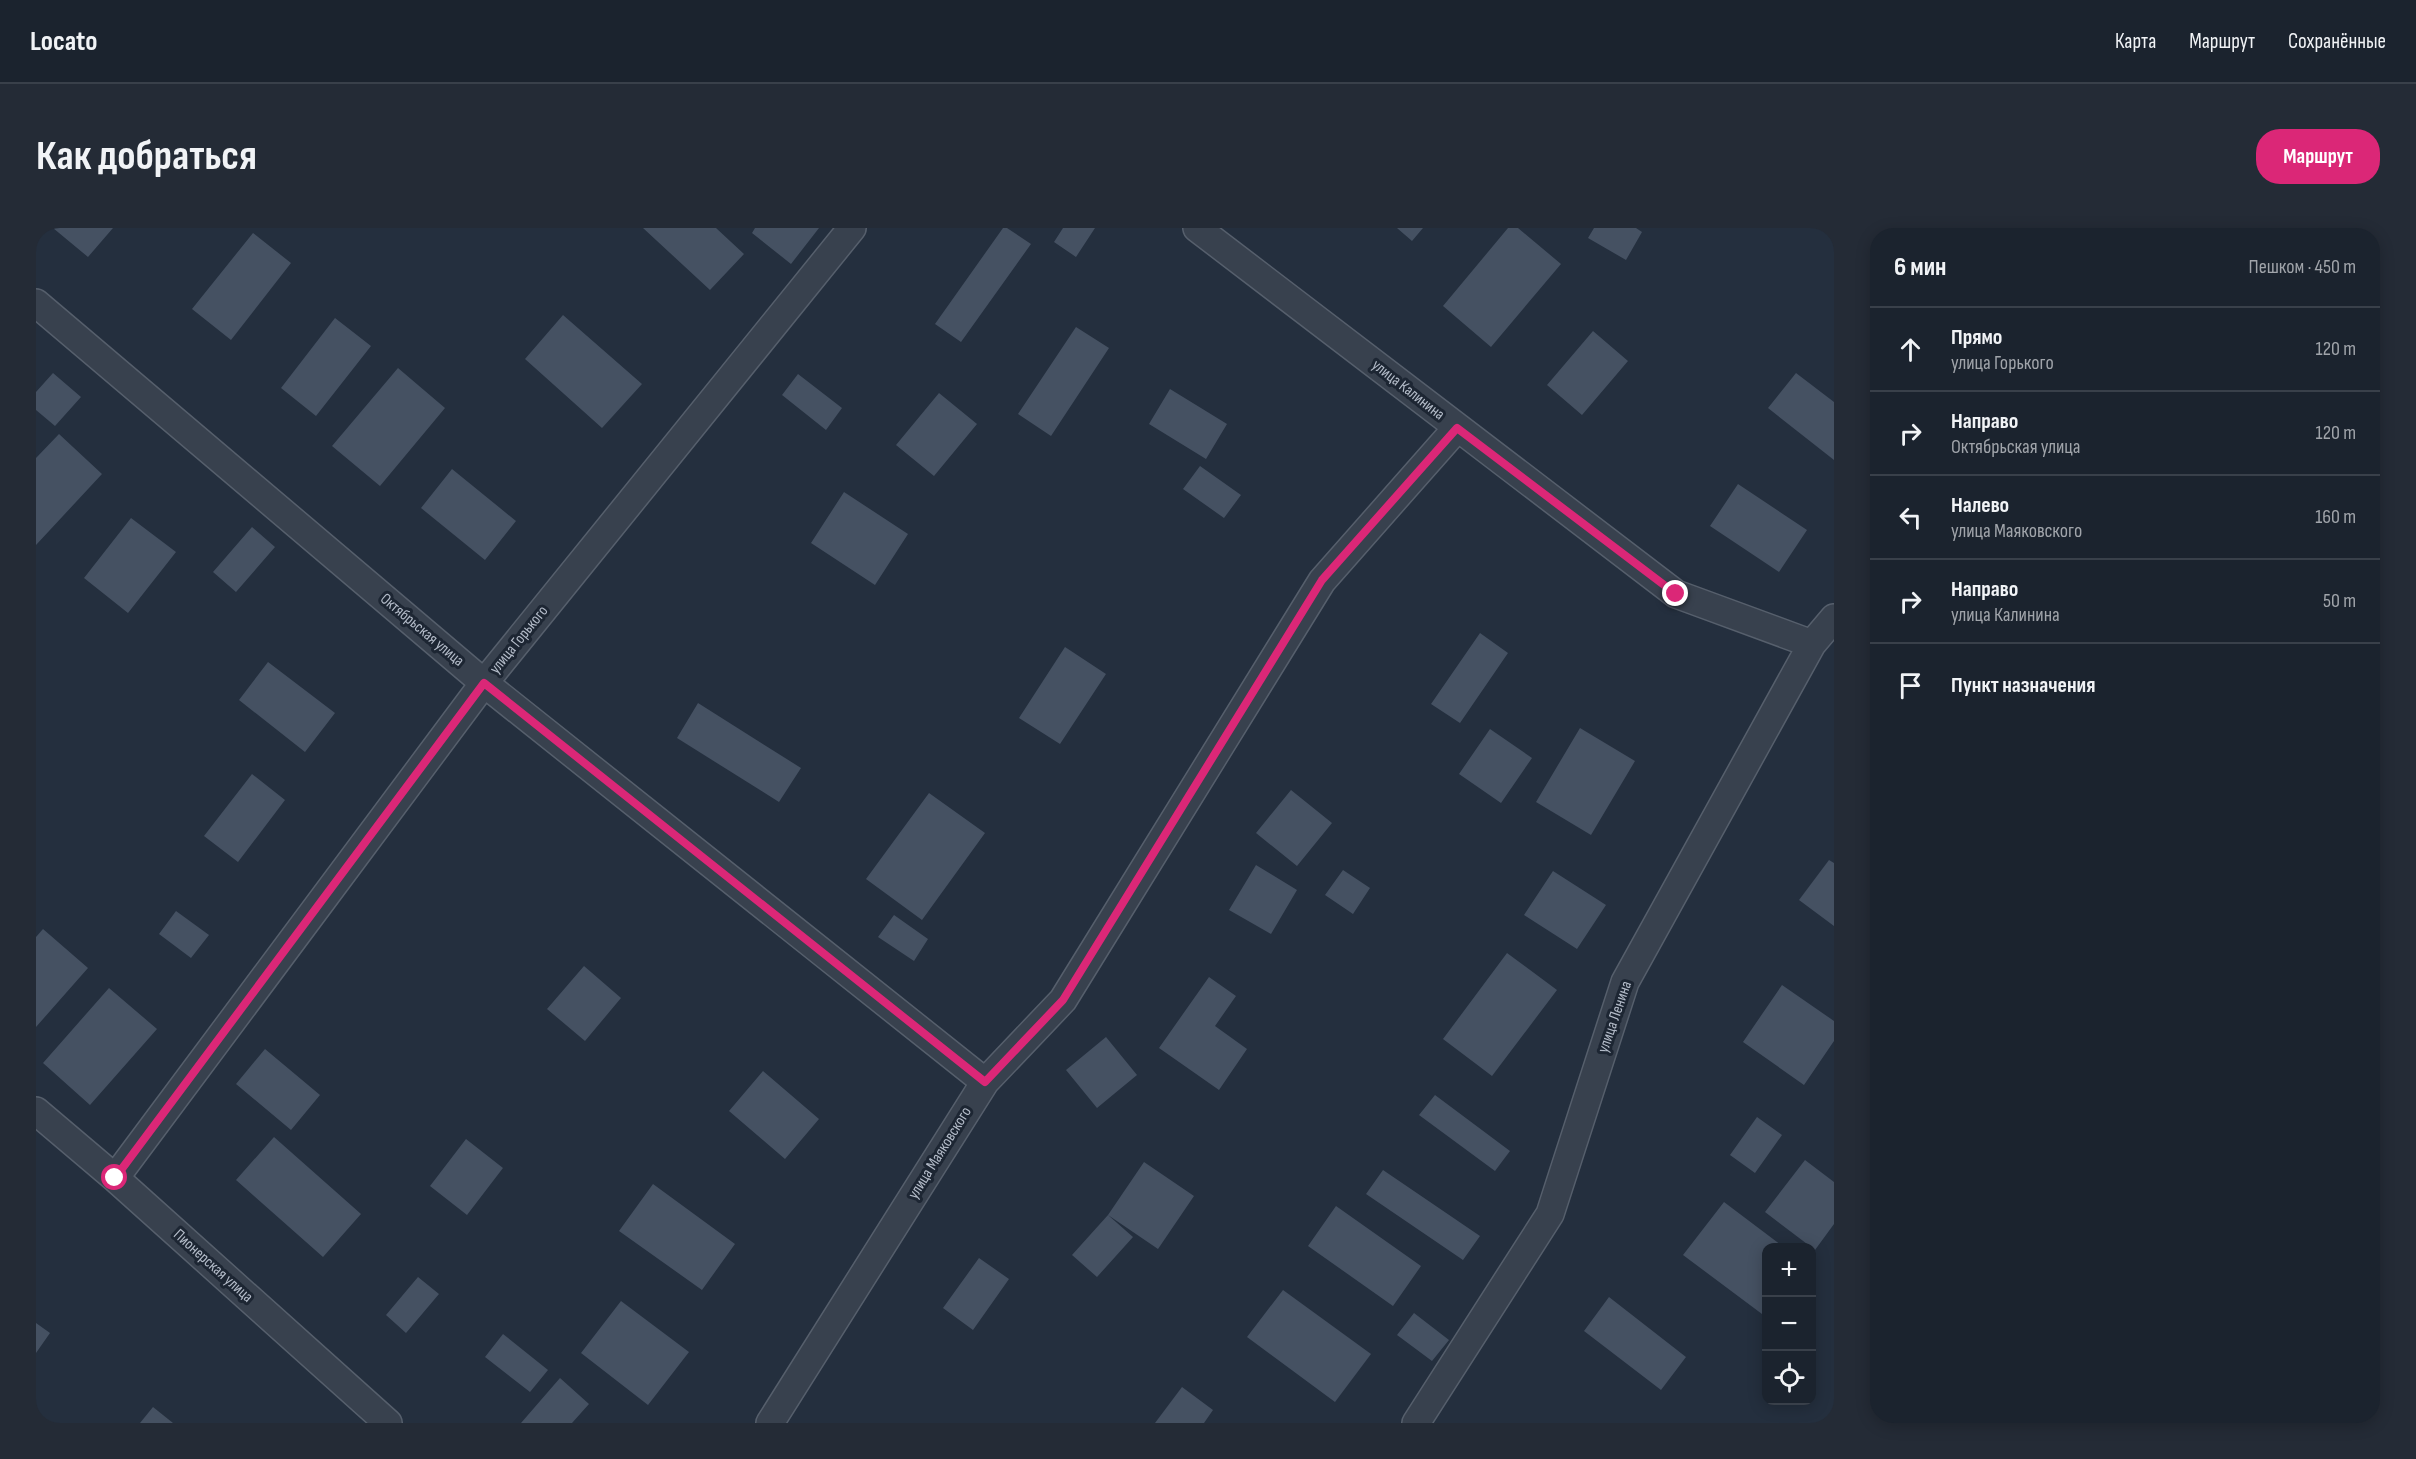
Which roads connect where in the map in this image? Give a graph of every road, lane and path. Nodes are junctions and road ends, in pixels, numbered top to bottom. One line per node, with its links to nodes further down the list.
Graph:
1 (852, 228): 7 (street, улица Горького)
2 (1197, 228): 4 (street, улица Калинина)
3 (36, 303): 7 (street, Октябрьская улица)
4 (1457, 428): 6 (street, улица Калинина); 8 (street, улица Маяковского)
5 (1834, 618): 6 (street, улица Ленина)
6 (1812, 644): 13 (street, улица Ленина)
7 (484, 683): 8 (street, Октябрьская улица); 10 (street, улица Горького)
8 (985, 1082): 12 (street, улица Маяковского)
9 (36, 1111): 10 (street, Пионерская улица)
10 (115, 1178): 11 (street, Пионерская улица)
11 (388, 1423)
12 (770, 1423)
13 (1416, 1423)

